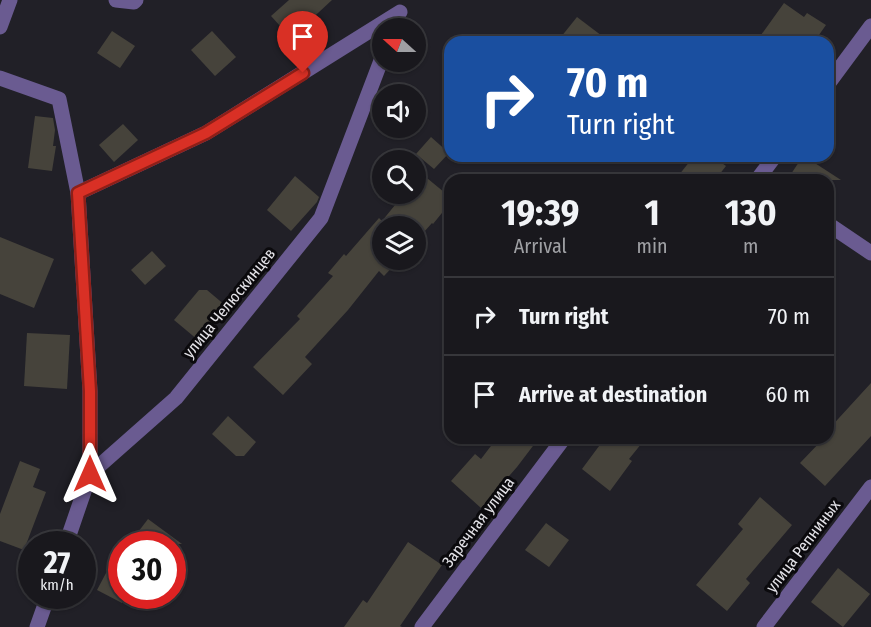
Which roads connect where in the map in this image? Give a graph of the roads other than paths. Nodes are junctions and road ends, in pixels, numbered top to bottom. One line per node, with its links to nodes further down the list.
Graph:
1 (10, 0): 6 (street)
2 (116, 0): 3 (street)
3 (136, 0)
4 (402, 6): 10 (street)
5 (871, 26): 8 (street)
6 (0, 27)
7 (377, 72): 14 (street, улица Челюскинцев)
8 (834, 76)
9 (0, 78): 10 (street)
10 (78, 193): 14 (street)
11 (834, 228): 12 (street)
12 (871, 253)
13 (559, 444): 19 (street, Заречная улица)
14 (90, 474): 16 (street, улица Челюскинцев)
15 (871, 487): 20 (street, улица Репниных)
16 (70, 531)
17 (43, 609): 18 (street)
18 (37, 627)
19 (422, 627)
20 (764, 627)

